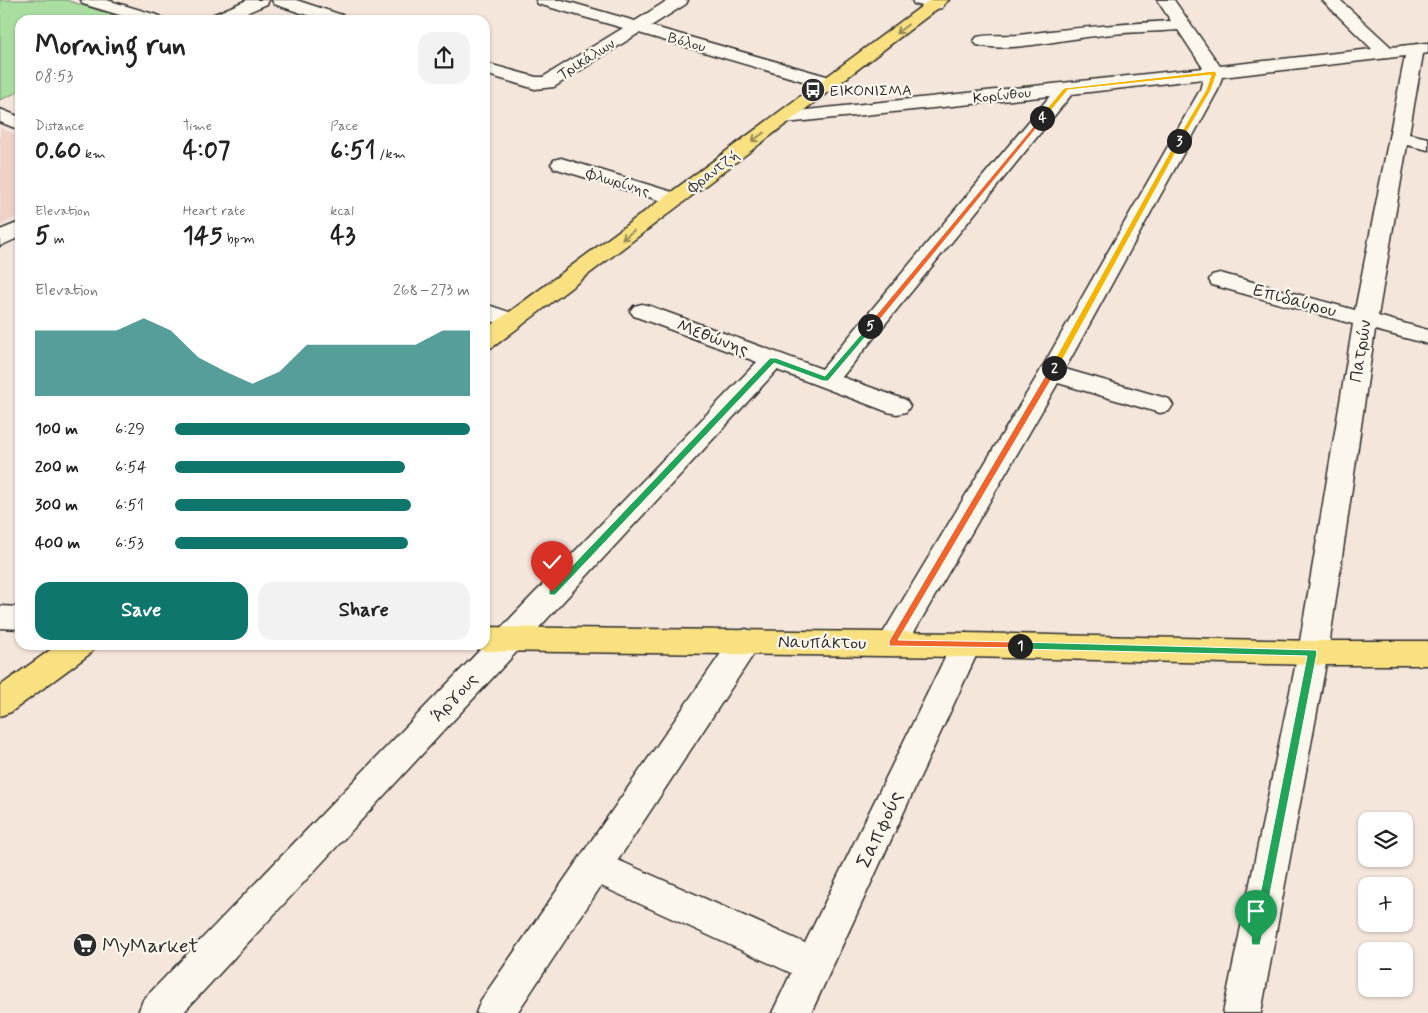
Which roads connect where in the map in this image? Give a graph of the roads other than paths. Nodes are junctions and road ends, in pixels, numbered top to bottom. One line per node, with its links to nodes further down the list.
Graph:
1 (89, 0): 9 (street)
2 (261, 0): 10 (street)
3 (280, 0): 11 (street)
4 (544, 0): 13 (street, Βόλου)
5 (680, 0): 13 (street, Τρικάλων)
6 (1165, 0): 12 (street)
7 (1330, 0): 16 (street)
8 (933, 1): 19 (main road, Φραντζή, one-way to 19)
9 (138, 15)
10 (227, 15)
11 (324, 15)
12 (1183, 25): 14 (street); 18 (street)
13 (637, 27): 17 (street, Τρικάλων); 19 (street, Βόλου)
14 (983, 41)
15 (1422, 49): 16 (street, Κορίνθου); 22 (street, Πατρών)
16 (1388, 54): 18 (street, Κορίνθου)
17 (490, 70)
18 (1214, 73): 20 (street, Κορίνθου); 36 (street)
19 (830, 83): 21 (main road, Φραντζή)
20 (1066, 89): 21 (street, Κορίνθου); 37 (street)
21 (785, 117): 25 (main road, Φραντζή, one-way to 25)
22 (1399, 137): 23 (street); 31 (street, Πατρών)
23 (1428, 144)
24 (561, 164): 25 (street, Φλωρίνης)
25 (676, 199): 32 (main road, Φραντζή, one-way to 32)
26 (15, 230): 27 (street)
27 (0, 238)
28 (1220, 280): 31 (street, Επιδαύρου)
29 (642, 311): 35 (street, Μεθώνης)
30 (490, 313): 32 (street)
31 (1365, 320): 33 (street, Επιδαύρου); 48 (street, Πατρών)
32 (513, 321): 34 (main road, Φραντζή)
33 (1428, 337)
34 (490, 338)
35 (773, 360): 37 (street, Μεθώνης); 42 (street, Άργους)
36 (1051, 373): 38 (street); 44 (street)
37 (826, 380): 39 (street, Μεθώνης)
38 (1160, 405)
39 (897, 406)
40 (0, 617): 41 (street)
41 (15, 618)
42 (497, 639): 43 (main road, Ναυπάκτου)
43 (746, 641): 44 (main road, Ναυπάκτου); 51 (street)
44 (892, 644): 45 (main road, Ναυπάκτου)
45 (966, 644): 48 (main road, Ναυπάκτου); 52 (street, Σαπφούς)
46 (73, 650): 50 (main road)
47 (487, 650): 53 (street, Άργους)
48 (1313, 653): 49 (main road, Ναυπάκτου); 56 (street, Πατρών)
49 (1428, 653)
50 (0, 703)
51 (594, 866): 52 (street); 54 (street)
52 (814, 965): 55 (street, Σαπφούς)
53 (157, 1013)
54 (495, 1013)
55 (791, 1013)
56 (1242, 1013)

